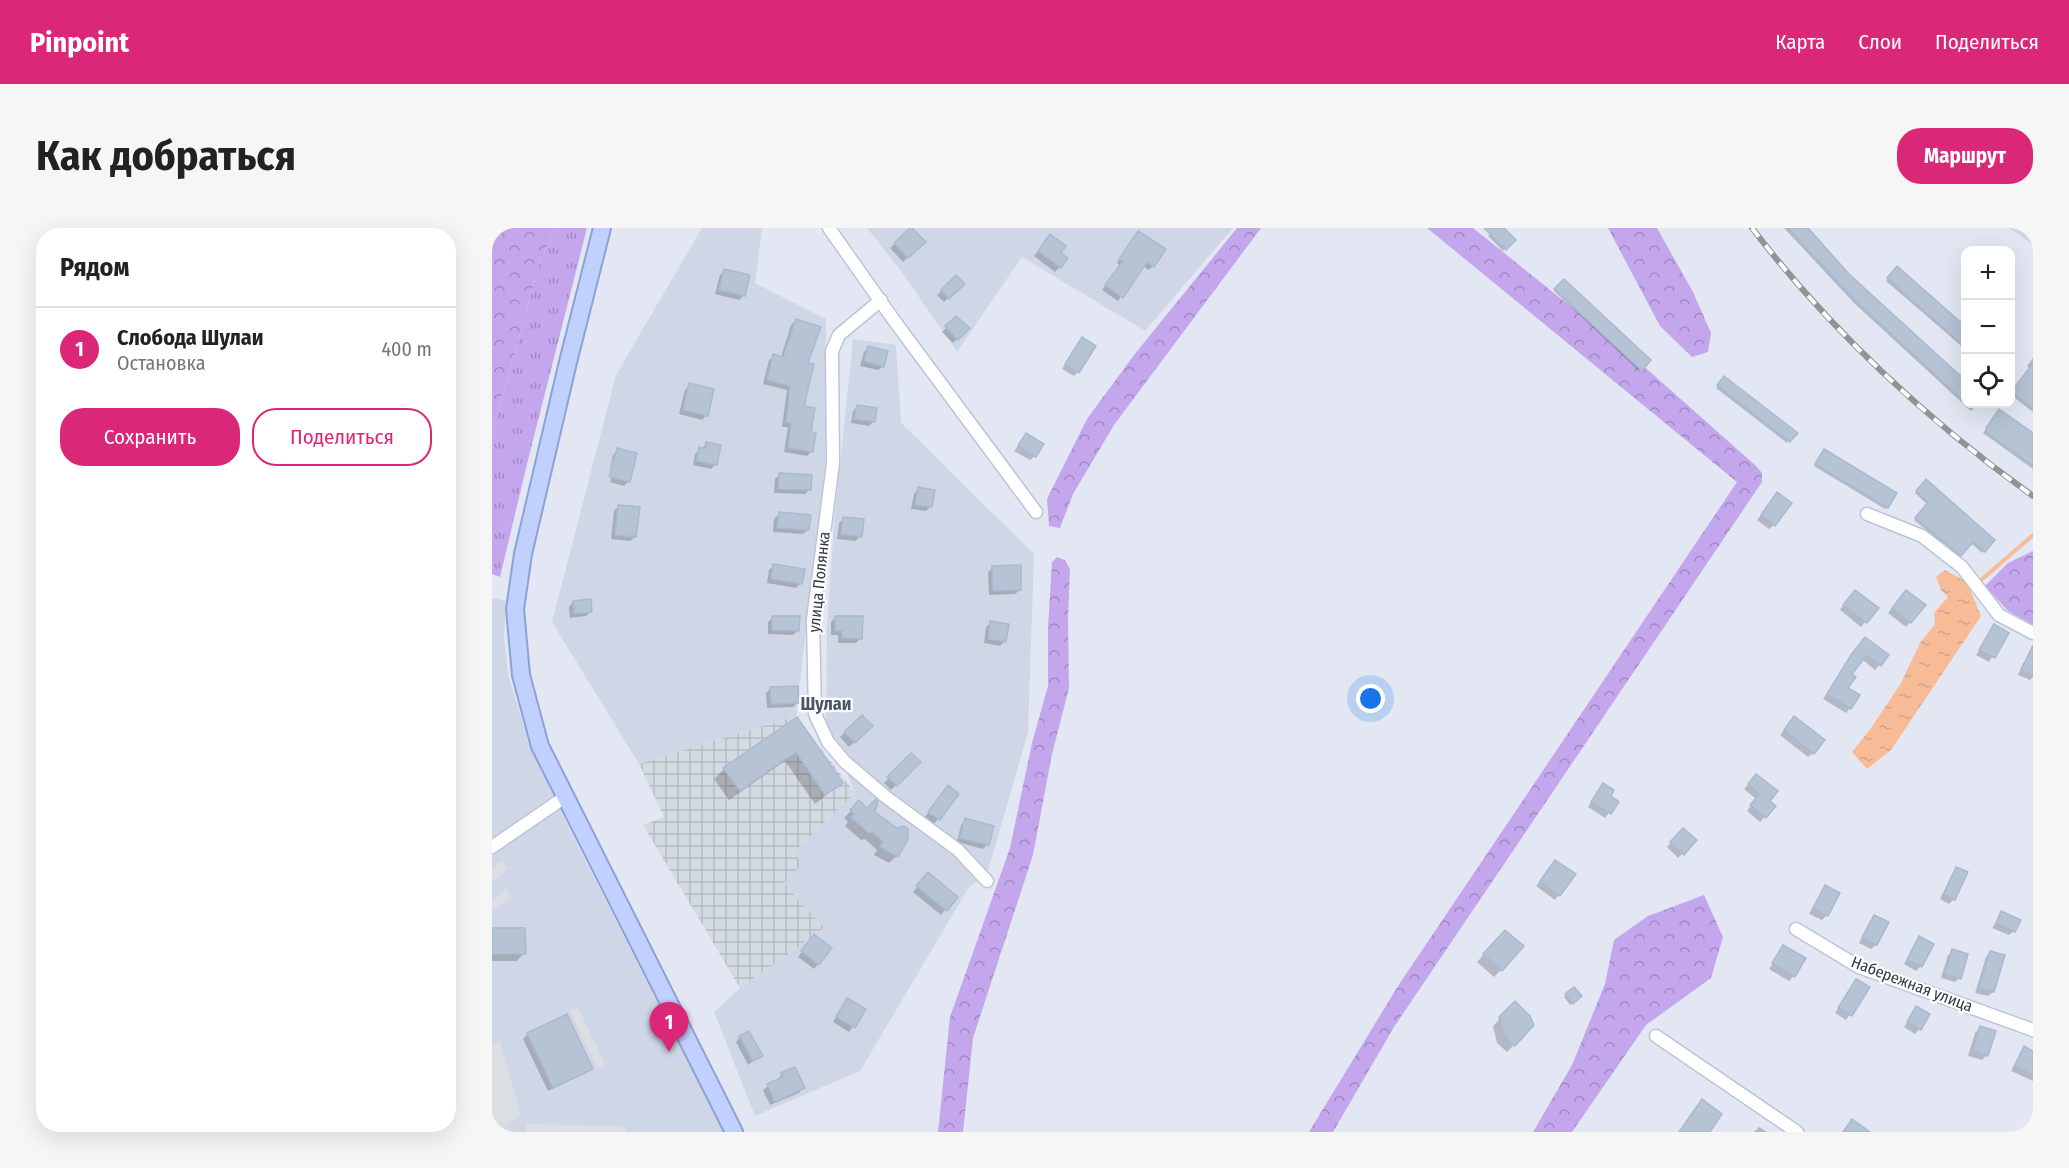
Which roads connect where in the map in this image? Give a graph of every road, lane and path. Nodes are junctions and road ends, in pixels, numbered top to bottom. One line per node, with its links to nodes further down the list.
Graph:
1 (602, 228): 7 (street)
2 (829, 228): 3 (street)
3 (881, 300): 4 (street); 9 (street, улица Полянка)
4 (1036, 512)
5 (1867, 514): 6 (street)
6 (2033, 633)
7 (566, 797): 8 (street); 13 (street)
8 (492, 847)
9 (987, 881)
10 (1796, 929): 11 (street, Набережная улица)
11 (2033, 1030)
12 (1656, 1036): 14 (street)
13 (734, 1132)
14 (1797, 1132)

